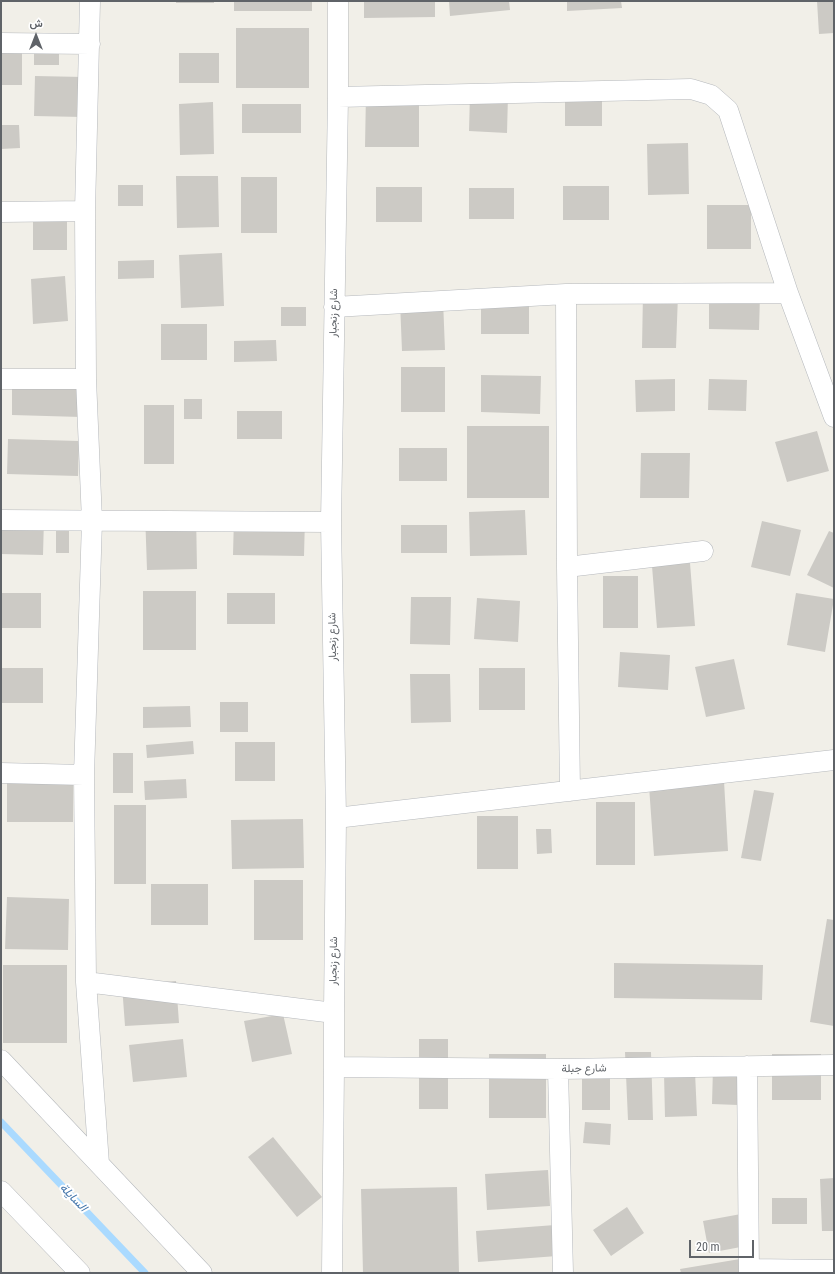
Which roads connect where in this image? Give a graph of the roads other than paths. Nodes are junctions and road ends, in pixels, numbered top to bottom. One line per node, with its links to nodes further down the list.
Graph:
1 (90, 1): 4 (street)
2 (338, 1): 5 (street, شارع زنجبار)
3 (1, 43): 4 (street)
4 (90, 44): 6 (street)
5 (338, 97): 8 (street); 10 (street, شارع زنجبار)
6 (85, 211): 7 (street); 12 (street)
7 (1, 212)
8 (788, 293): 9 (street); 13 (street)
9 (566, 294): 10 (street); 18 (street)
10 (334, 307): 16 (street, شارع زنجبار)
11 (1, 379): 12 (street)
12 (86, 379): 15 (street)
13 (834, 417)
14 (1, 520): 15 (street)
15 (92, 521): 16 (street); 21 (street)
16 (331, 522): 23 (street, شارع زنجبار)
17 (703, 551): 18 (street)
18 (567, 567): 22 (street)
19 (834, 760): 22 (street)
20 (1, 773): 21 (street)
21 (84, 775): 24 (street)
22 (570, 791): 23 (street)
23 (336, 818): 25 (street, شارع زنجبار)
24 (86, 982): 25 (street); 31 (street)
25 (334, 1013): 29 (street, شارع زنجبار)
26 (1, 1060): 31 (street)
27 (747, 1066): 28 (street, شارع جبلة); 30 (street, شارع جبلة); 34 (street)
28 (834, 1066)
29 (334, 1067): 30 (street, شارع جبلة); 37 (street, شارع زنجبار)
30 (558, 1069): 38 (street)
31 (99, 1164): 36 (street)
32 (1, 1191): 35 (street)
33 (834, 1270): 34 (street)
34 (749, 1271)
35 (80, 1273)
36 (202, 1273)
37 (332, 1273)
38 (563, 1273)

